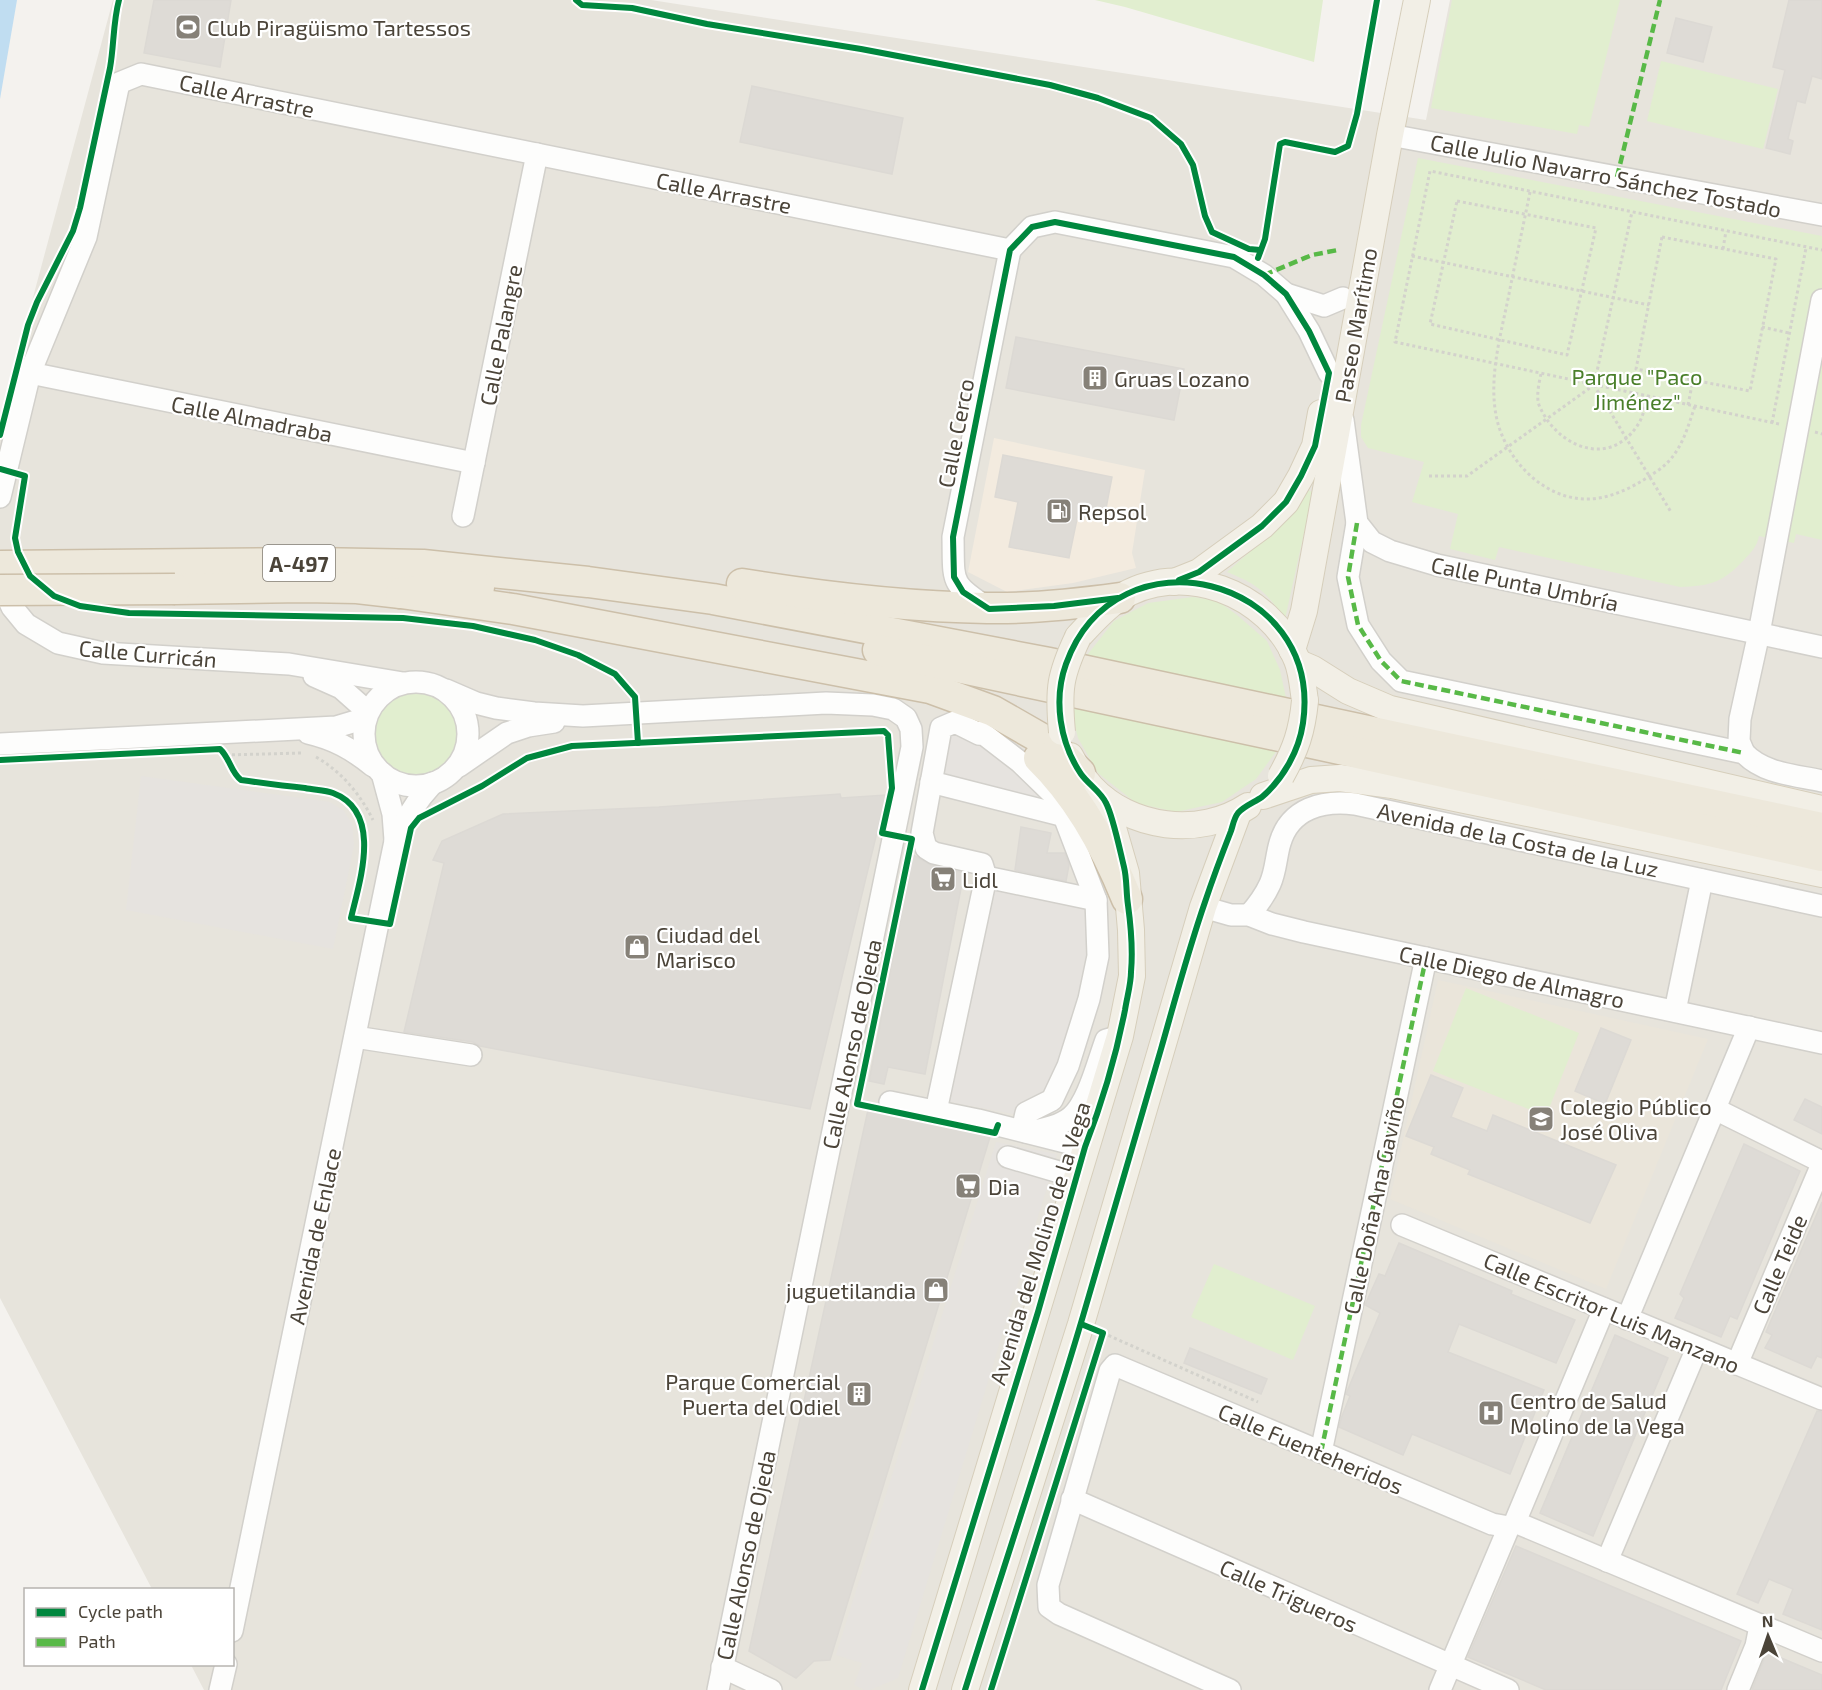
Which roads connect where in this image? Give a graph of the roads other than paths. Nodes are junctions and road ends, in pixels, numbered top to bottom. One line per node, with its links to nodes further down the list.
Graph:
1 (1401, 0): 8 (main road, Paseo Marítimo)
2 (1417, 0): 3 (main road, Paseo Marítimo)
3 (1390, 135): 5 (street, Calle Julio Navarro Sánchez Tostado); 12 (main road, Paseo Marítimo)
4 (537, 154): 6 (street, Calle Arrastre); 10 (street, Calle Arrastre); 13 (street, Calle Palangre)
5 (1822, 215)
6 (1010, 250): 7 (street); 25 (street, Calle Cerco)
7 (1286, 294): 8 (street); 11 (street)
8 (1343, 298): 11 (main road, Paseo Marítimo)
9 (1822, 300): 26 (street)
10 (30, 373): 13 (street, Calle Almadraba); 14 (street)
11 (1329, 373): 21 (main road, Paseo Marítimo)
12 (1341, 405): 16 (street); 28 (main road, Paseo Marítimo)
13 (474, 463): 15 (street, Calle Palangre)
14 (0, 497)
15 (463, 516)
16 (1357, 524): 26 (street, Calle Punta Umbría); 37 (street)
17 (423, 565): 19 (highway, A-497); 25 (highway); 49 (highway)
18 (0, 566): 19 (highway, A-497)
19 (175, 577): 22 (highway, A-497, bridge); 23 (highway, A-497)
20 (0, 581): 29 (street, Calle Curricán)
21 (1173, 582): 24 (main road); 28 (main road)
22 (0, 590)
23 (401, 593): 32 (highway); 51 (highway)
24 (1120, 598): 25 (highway); 40 (main road, bridge)
25 (989, 609)
26 (1759, 633): 27 (street, Calle Punta Umbría); 37 (street)
27 (1822, 647)
28 (1295, 656): 44 (main road, bridge); 46 (main road)
29 (289, 664): 30 (street, Calle Curricán); 33 (street, Calle Curricán)
30 (403, 683): 31 (street); 33 (street)
31 (446, 690): 34 (street, Calle Alonso de Ojeda); 38 (street)
32 (993, 711): 40 (highway); 56 (highway)
33 (367, 715): 35 (street); 39 (street)
34 (583, 716): 38 (street, Calle Alonso de Ojeda); 92 (street, Calle Alonso de Ojeda)
35 (287, 729): 36 (street); 39 (street)
36 (0, 744)
37 (1744, 753): 41 (street)
38 (456, 768): 43 (street)
39 (380, 771): 43 (street); 50 (street, Avenida de Enlace)
40 (1080, 772): 45 (main road)
41 (1822, 781)
42 (931, 782): 48 (street); 48 (street); 53 (street)
43 (434, 783): 50 (street, Avenida de Enlace)
44 (1263, 796): 47 (main road); 52 (main road)
45 (1105, 800): 47 (main road); 56 (main road, Avenida del Molino de la Vega)
46 (1822, 809)
47 (1238, 813): 59 (main road)
48 (1065, 816): 57 (street)
49 (1822, 828)
50 (395, 841): 66 (street, Avenida de Enlace)
51 (1822, 856)
52 (1822, 874)
53 (986, 877): 57 (street); 71 (street)
54 (1702, 880): 55 (street, Avenida de la Costa de la Luz); 58 (street, Avenida de la Costa de la Luz); 63 (street)
55 (1265, 892): 60 (street, Avenida de la Costa de la Luz); 61 (street)
56 (1127, 899): 65 (main road, Avenida del Molino de la Vega)
57 (1096, 900): 72 (street)
58 (1822, 906)
59 (1203, 908): 60 (street, Calle Diego de Almagro); 97 (main road)
60 (1249, 915): 61 (street, Calle Diego de Almagro)
61 (1304, 932): 62 (street, Calle Diego de Almagro)
62 (1426, 958): 63 (street, Calle Diego de Almagro); 83 (street, Calle Doña Ana Gaviño)
63 (1675, 1011): 64 (street, Calle Diego de Almagro)
64 (1749, 1027): 67 (street, Calle Diego de Almagro); 70 (street)
65 (1120, 1036): 72 (street); 73 (main road, Avenida del Molino de la Vega)
66 (355, 1037): 68 (street); 87 (street, Avenida de Enlace)
67 (1822, 1043)
68 (471, 1055)
69 (890, 1102): 71 (street)
70 (1715, 1109): 75 (street); 79 (street)
71 (936, 1111): 72 (street)
72 (1026, 1123): 73 (street)
73 (1085, 1147): 76 (main road, Avenida del Molino de la Vega)
74 (1008, 1157): 76 (street)
75 (1822, 1163): 81 (street, Calle Teide)
76 (1076, 1177): 96 (main road, Avenida del Molino de la Vega)
77 (1402, 1225): 78 (street, Calle Escritor Luis Manzano)
78 (1604, 1309): 79 (street, Calle Escritor Luis Manzano); 85 (street)
79 (1627, 1319): 80 (street, Calle Escritor Luis Manzano)
80 (1697, 1348): 81 (street, Calle Escritor Luis Manzano); 86 (street)
81 (1737, 1364): 82 (street, Calle Escritor Luis Manzano)
82 (1822, 1398)
83 (1321, 1452): 84 (street, Calle Fuenteheridos); 85 (street, Calle Fuenteheridos)
84 (1072, 1498): 91 (street, Calle Trigueros); 98 (street)
85 (1512, 1525): 86 (street, Calle Fuenteheridos); 91 (street)
86 (1607, 1562): 88 (street, Calle Fuenteheridos)
87 (234, 1621)
88 (1760, 1626): 89 (street, Calle Fuenteheridos); 101 (street)
89 (1822, 1651)
90 (226, 1666): 93 (street)
91 (1450, 1666): 99 (street); 100 (street, Calle Trigueros)
92 (722, 1667): 94 (street, Calle Alonso de Ojeda); 95 (street)
93 (220, 1690)
94 (718, 1690)
95 (771, 1690)
96 (922, 1690)
97 (965, 1690)
98 (1230, 1690)
99 (1440, 1690)
100 (1508, 1690)
101 (1738, 1690)

